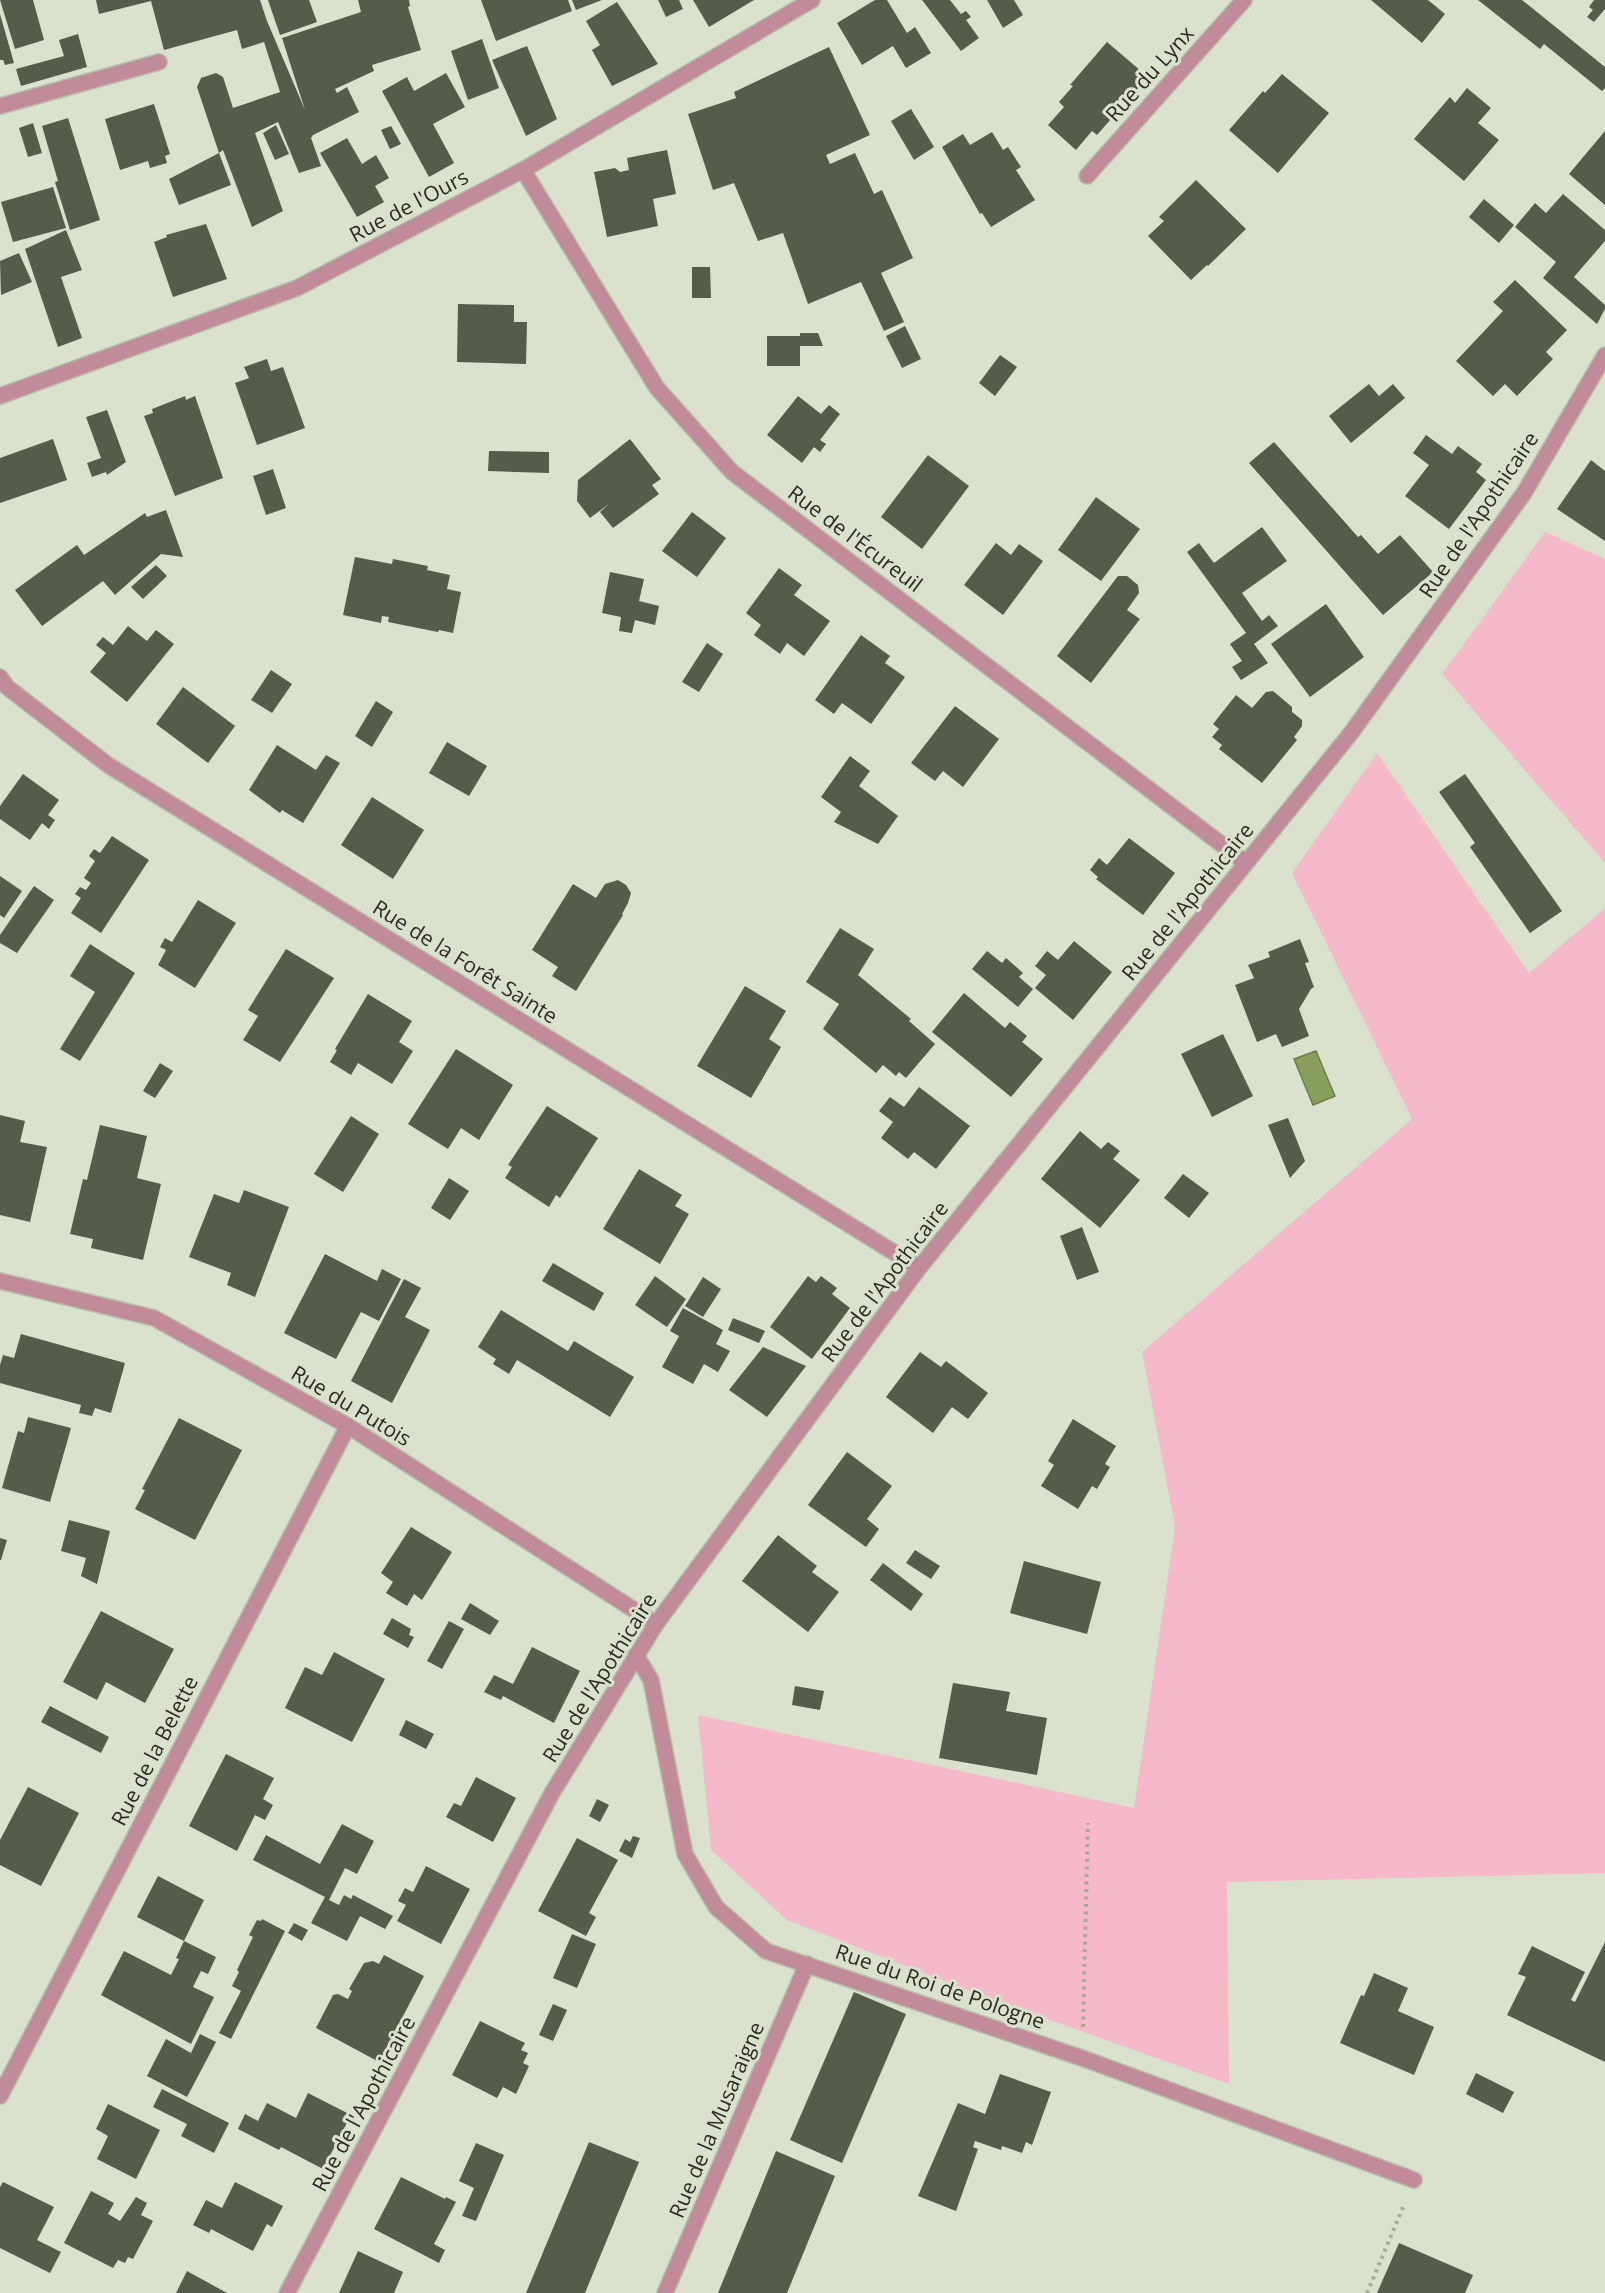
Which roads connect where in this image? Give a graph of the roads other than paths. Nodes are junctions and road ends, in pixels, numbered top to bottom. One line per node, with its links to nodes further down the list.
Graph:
1 (812, 0): 5 (street, Rue de l'Ours)
2 (1245, 0): 6 (street, Rue du Lynx)
3 (159, 62): 4 (street)
4 (0, 106)
5 (523, 170): 8 (street, Rue de l'Ours); 10 (street, Rue de l'Écureuil)
6 (1087, 176)
7 (1605, 356): 10 (street, Rue de l'Apothicaire)
8 (0, 396)
9 (0, 676): 11 (street, Rue de la Forêt Sainte)
10 (1246, 863): 11 (street, Rue de l'Apothicaire)
11 (919, 1268): 14 (street, Rue de l'Apothicaire)
12 (0, 1281): 13 (street, Rue du Putois)
13 (348, 1426): 14 (street, Rue du Putois); 17 (street, Rue de la Belette)
14 (656, 1624): 15 (street, Rue de l'Apothicaire)
15 (636, 1655): 16 (street, Rue du Roi de Pologne); 19 (street, Rue de l'Apothicaire)
16 (807, 1964): 18 (street, Rue du Roi de Pologne); 20 (street, Rue de la Musaraigne)
17 (0, 2096)
18 (1414, 2180)
19 (287, 2293)
20 (665, 2293)

